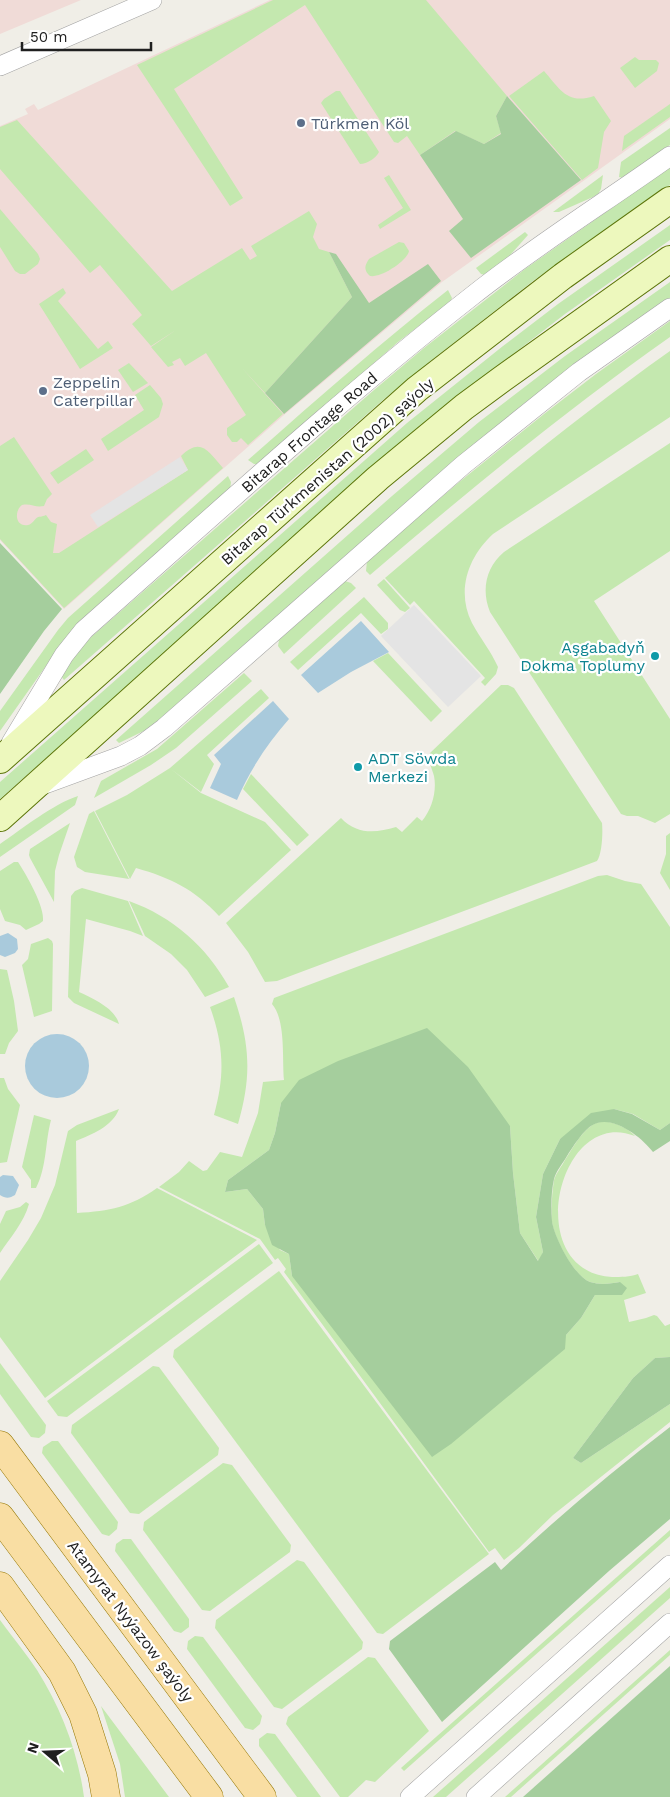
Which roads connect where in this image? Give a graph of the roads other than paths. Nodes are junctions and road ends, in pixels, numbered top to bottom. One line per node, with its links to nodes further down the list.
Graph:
1 (152, 0): 2 (street)
2 (0, 66)
3 (670, 156): 7 (street, Bitarap Frontage Road)
4 (670, 200): 7 (main road, Bitarap Türkmenistan (2002) şaýoly)
5 (670, 259): 8 (main road)
6 (670, 308): 8 (street)
7 (0, 760)
8 (33, 788): 9 (main road)
9 (0, 818)
10 (0, 1444): 17 (main road, Atamyrat Nyýazow şaýoly)
11 (0, 1517): 16 (main road)
12 (670, 1565): 18 (street)
13 (0, 1586): 15 (main road)
14 (670, 1623): 19 (street)
15 (106, 1797)
16 (209, 1797)
17 (262, 1797)
18 (410, 1797)
19 (476, 1797)

